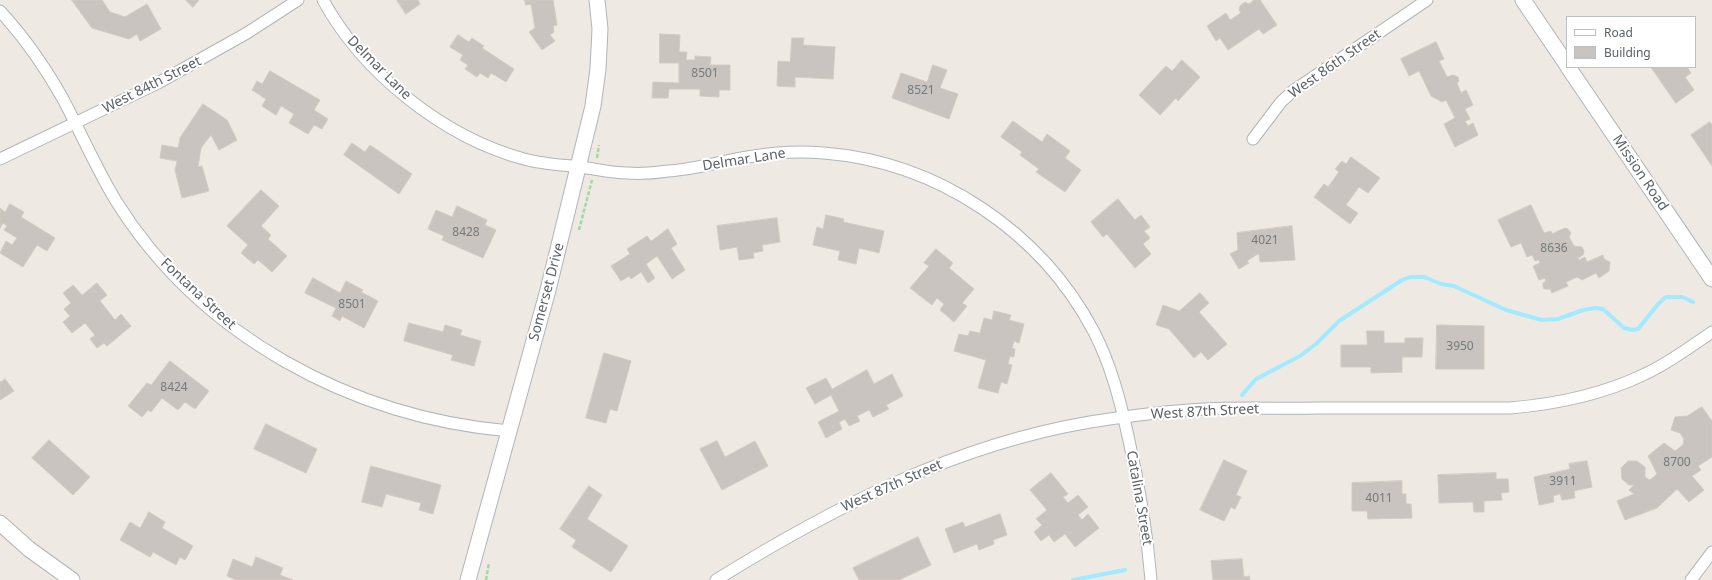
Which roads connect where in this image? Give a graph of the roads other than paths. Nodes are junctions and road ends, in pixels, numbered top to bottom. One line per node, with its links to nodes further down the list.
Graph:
1 (298, 0): 9 (street, West 84th Street)
2 (323, 0): 12 (street, Delmar Lane)
3 (597, 0): 12 (street, Somerset Drive)
4 (1427, 0): 10 (street, West 86th Street)
5 (1522, 0): 7 (street, Mission Road)
6 (0, 11): 9 (street, Fontana Street)
7 (1566, 63)
8 (1569, 68): 13 (street, Mission Road)
9 (74, 123): 11 (street, West 84th Street); 16 (street, Fontana Street)
10 (1253, 139)
11 (0, 159)
12 (579, 167): 15 (street, Delmar Lane); 16 (street, Somerset Drive)
13 (1712, 278)
14 (1712, 332): 15 (street, West 87th Street)
15 (1123, 417): 21 (street, West 87th Street); 22 (street, Catalina Street)
16 (509, 431): 20 (street, Somerset Drive)
17 (1, 527): 19 (street)
18 (1712, 552): 23 (street)
19 (72, 580)
20 (468, 580)
21 (716, 580)
22 (1151, 580)
23 (1691, 580)

